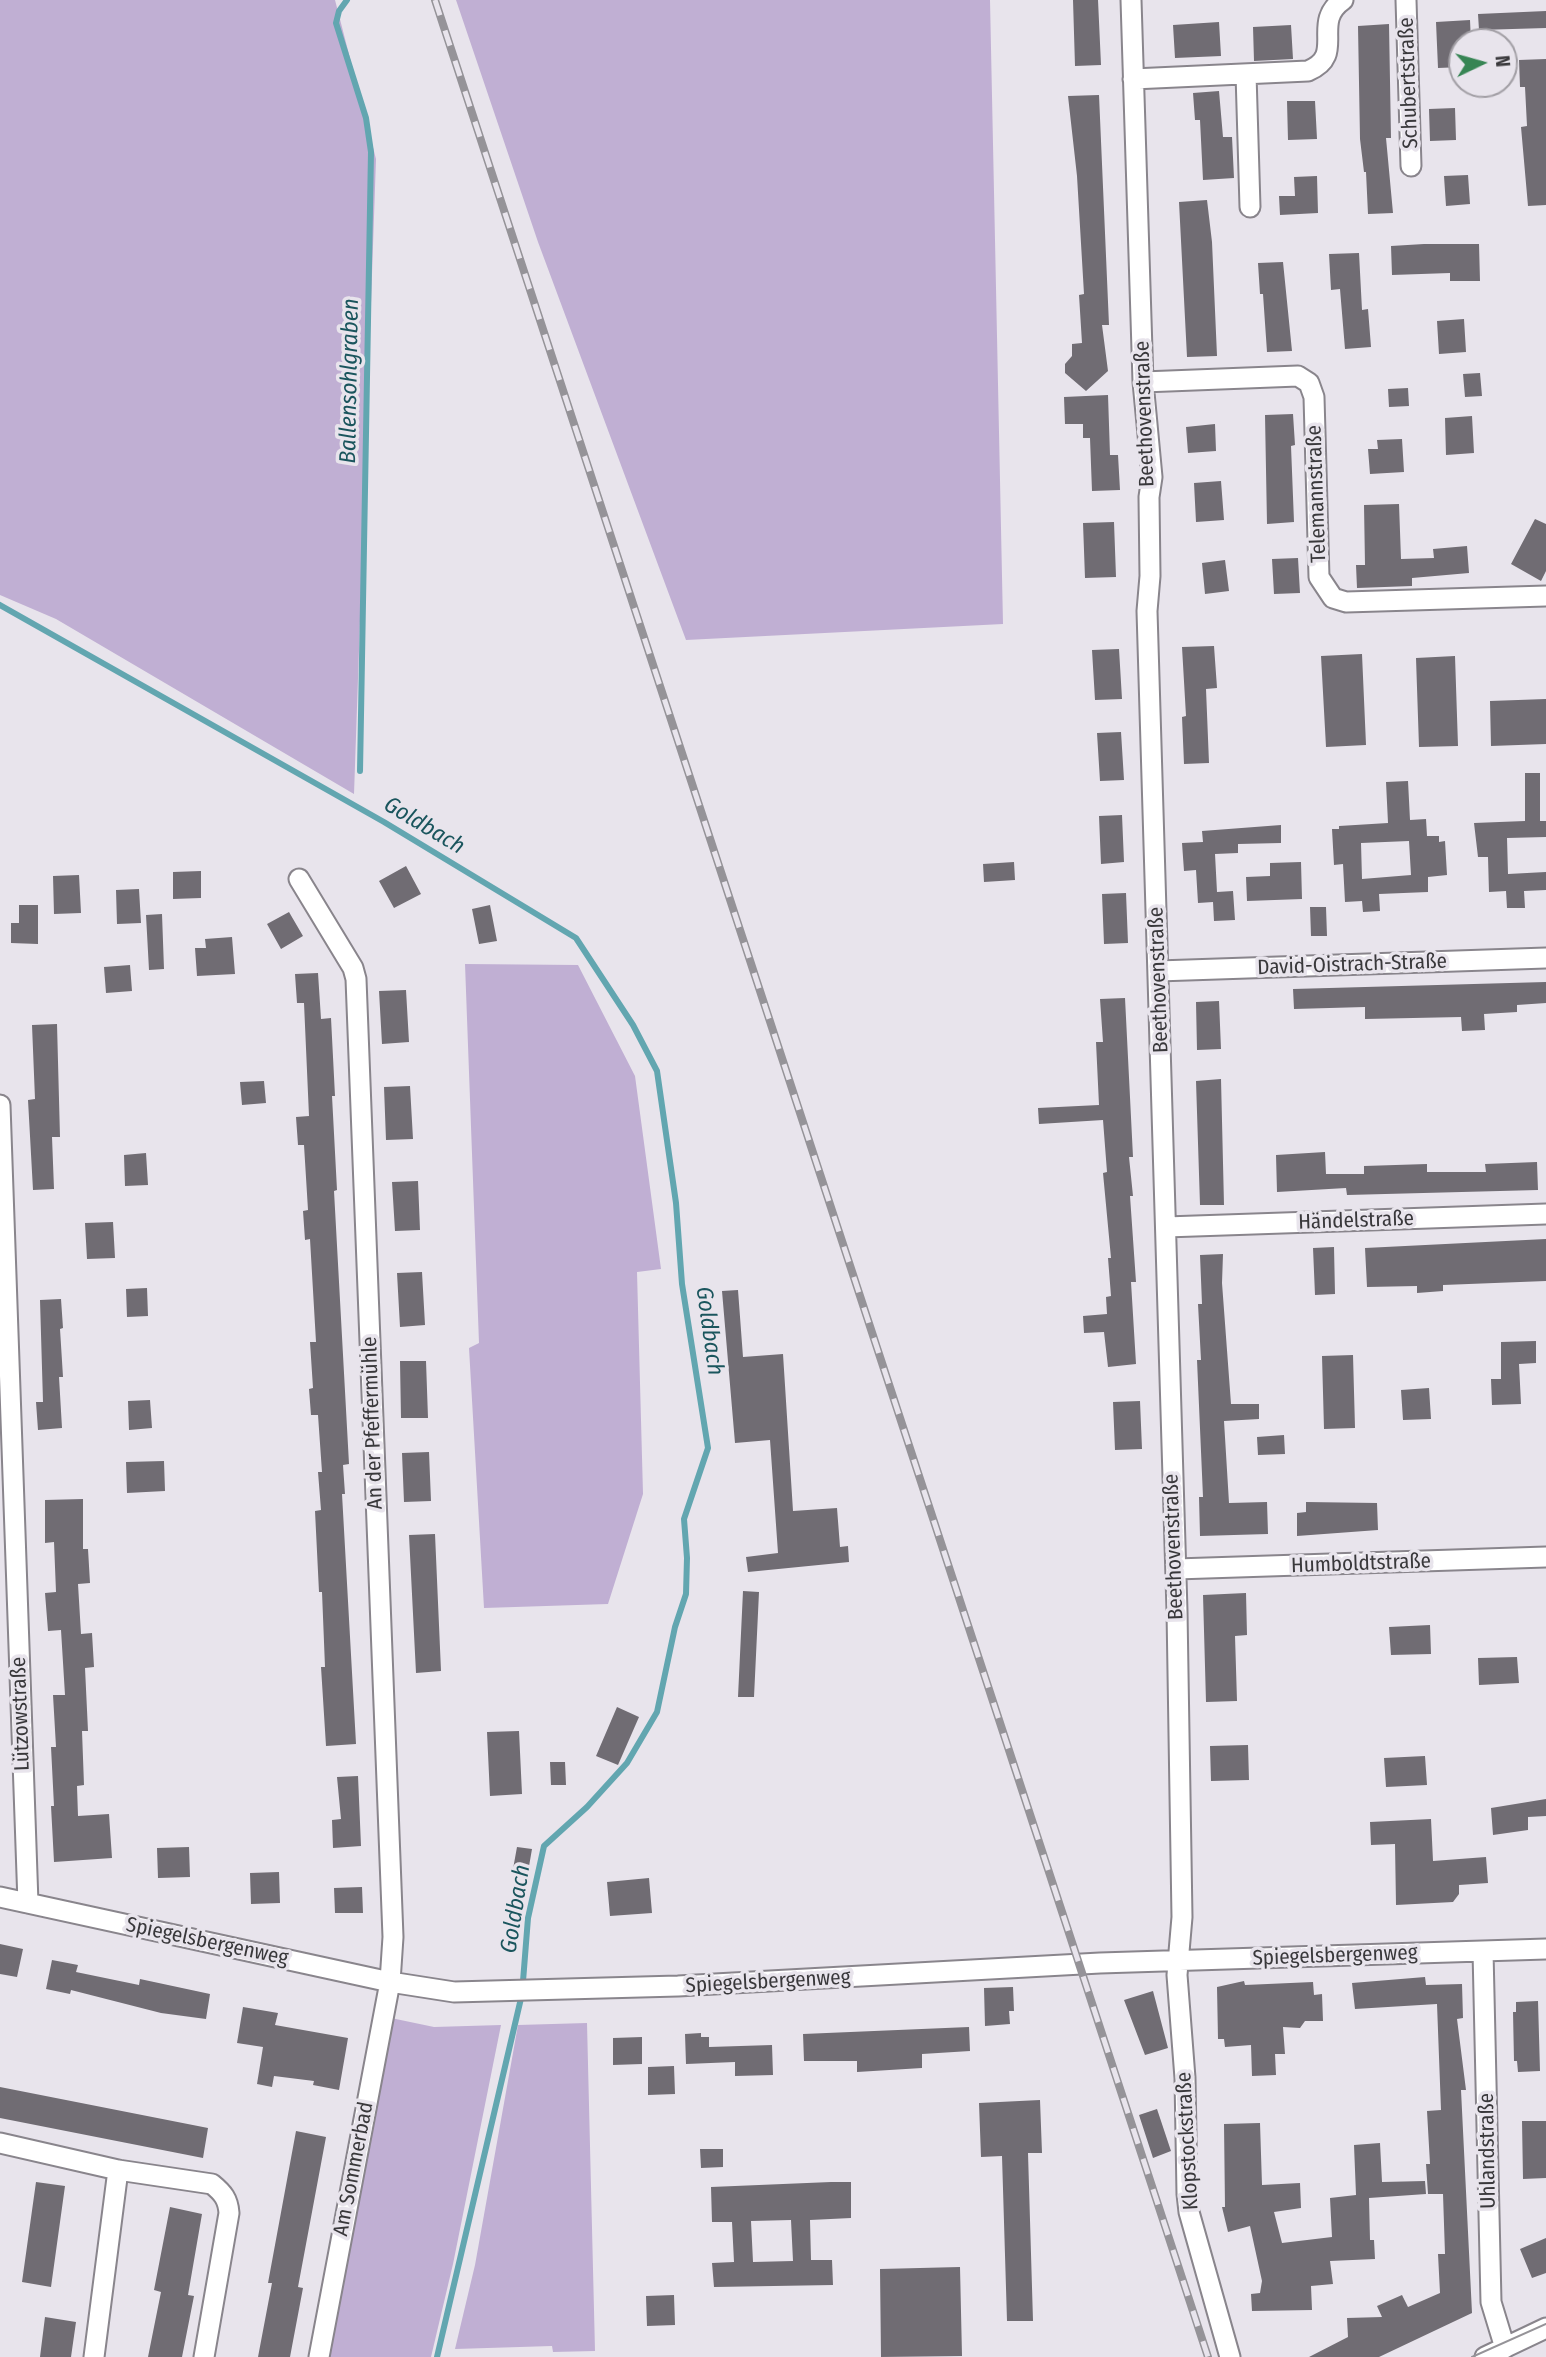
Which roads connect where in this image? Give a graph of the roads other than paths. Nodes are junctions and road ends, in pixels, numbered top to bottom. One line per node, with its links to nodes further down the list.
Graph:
1 (1131, 0): 5 (street, Beethovenstraße)
2 (1406, 0): 6 (street, Schubertstraße)
3 (1333, 2): 4 (street)
4 (1246, 74): 5 (street); 7 (street)
5 (1133, 79): 8 (street, Beethovenstraße)
6 (1411, 166)
7 (1250, 206)
8 (1143, 382): 9 (street, Telemannstraße); 12 (street, Beethovenstraße)
9 (1546, 596)
10 (299, 878): 24 (street, An der Pfeffermühle)
11 (1546, 958): 12 (street, David-Oistrach-Straße)
12 (1158, 971): 15 (street, Beethovenstraße)
13 (0, 1105): 16 (street, Lützowstraße)
14 (1546, 1214): 15 (street, Händelstraße)
15 (1166, 1227): 18 (street, Beethovenstraße)
16 (6, 1466): 20 (street, Lützowstraße)
17 (1546, 1558): 18 (street, Humboldtstraße)
18 (1176, 1569): 23 (street, Beethovenstraße)
19 (0, 1897): 20 (street, Spiegelsbergenweg)
20 (28, 1903): 24 (street, Spiegelsbergenweg)
21 (1546, 1949): 22 (street, Spiegelsbergenweg)
22 (1483, 1951): 23 (street, Spiegelsbergenweg); 28 (street, Uhlandstraße)
23 (1179, 1961): 24 (street, Spiegelsbergenweg); 32 (street, Klopstockstraße)
24 (390, 1982): 31 (street, Am Sommerbad)
25 (0, 2143): 26 (street)
26 (118, 2170): 29 (street); 30 (street)
27 (1546, 2329): 28 (street)
28 (1504, 2348): 33 (street)
29 (94, 2357)
30 (204, 2357)
31 (319, 2357)
32 (1230, 2357)
33 (1485, 2357)

